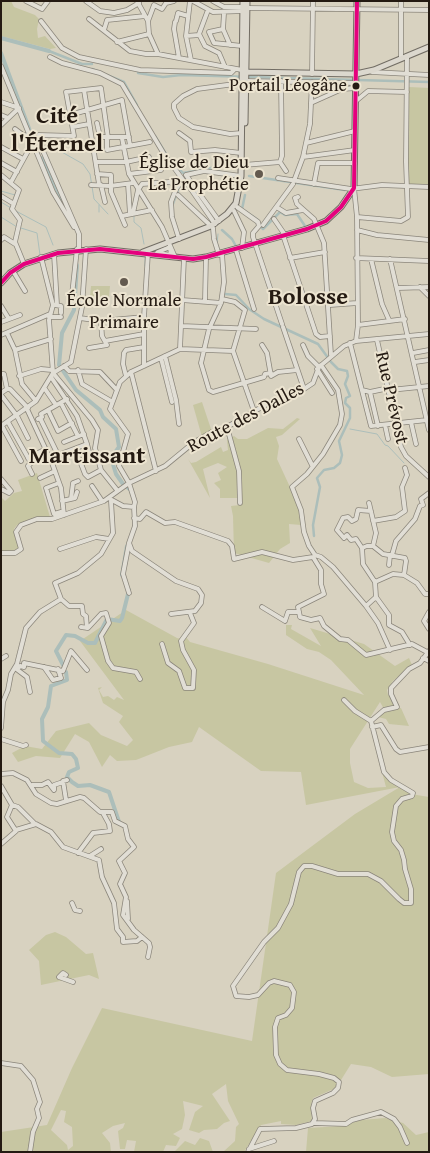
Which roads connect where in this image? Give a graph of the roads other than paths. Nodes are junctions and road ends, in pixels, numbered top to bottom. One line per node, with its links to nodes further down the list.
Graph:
1 (26, 1): 2 (street)
2 (48, 1)
3 (86, 1): 10 (street)
4 (174, 1): 22 (street)
5 (191, 1): 15 (street); 19 (street)
6 (213, 1): 11 (street)
7 (313, 1): 13 (street)
8 (357, 1): 12 (main road)
9 (401, 1): 14 (street)
10 (138, 2): 18 (street)
11 (244, 6): 13 (street); 17 (street); 30 (main road); 46 (main road)
12 (357, 8): 13 (street); 14 (street); 43 (main road)
13 (313, 9): 42 (street)
14 (401, 9): 16 (street); 36 (street)
15 (208, 10): 17 (street); 26 (street)
16 (429, 10)
17 (224, 13): 23 (street)
18 (145, 16): 22 (street); 24 (street)
19 (188, 16): 27 (street); 35 (street)
20 (89, 18): 24 (street)
21 (41, 21): 40 (street)
22 (148, 21): 25 (street)
23 (223, 29): 29 (street); 29 (street)
24 (104, 30): 28 (street)
25 (149, 34): 28 (street); 32 (street)
26 (200, 35): 27 (street); 39 (street)
27 (186, 36): 37 (street)
28 (117, 42): 32 (street)
29 (230, 45): 30 (street)
30 (242, 46): 46 (main road)
31 (429, 47): 33 (main road)
32 (158, 54): 35 (street)
33 (407, 56): 36 (main road); 47 (street)
34 (50, 57): 53 (street)
35 (179, 58): 37 (street)
36 (401, 58): 41 (main road)
37 (191, 60): 39 (street)
38 (1, 66): 45 (street)
39 (226, 66): 40 (street)
40 (234, 70): 46 (street)
41 (367, 72): 43 (main road); 47 (street)
42 (312, 74): 43 (main road); 46 (main road)
43 (356, 75): 50 (main road)
44 (429, 75): 47 (street)
45 (3, 76): 59 (street)
46 (244, 76): 48 (street); 70 (main road); 70 (street); 91 (main road)
47 (407, 76): 52 (street)
48 (281, 81): 49 (street); 88 (street)
49 (312, 82): 50 (street); 56 (street)
50 (356, 84): 56 (street); 57 (main road)
51 (84, 90): 58 (street); 60 (street); 62 (street)
52 (407, 92): 57 (street); 110 (street)
53 (131, 100): 55 (street); 109 (street)
54 (1, 102): 59 (street)
55 (123, 102): 58 (street); 73 (street)
56 (313, 102): 78 (street)
57 (356, 102): 69 (main road)
58 (104, 105): 60 (street); 74 (street)
59 (19, 108): 63 (street); 72 (street)
60 (87, 109): 62 (street); 65 (street)
61 (1, 115): 63 (street)
62 (70, 115): 67 (street)
63 (8, 118): 66 (street)
64 (97, 123): 74 (street)
65 (89, 124): 67 (street); 86 (street)
66 (1, 125)
67 (73, 127): 141 (street)
68 (15, 130): 72 (street)
69 (355, 131): 78 (street); 82 (main road)
70 (242, 132): 83 (main road)
71 (179, 133): 83 (street)
72 (30, 136): 76 (street)
73 (129, 137): 75 (street); 79 (street)
74 (107, 138): 75 (street); 81 (street)
75 (122, 138): 81 (street)
76 (33, 142): 85 (street); 141 (street)
77 (150, 142): 79 (street)
78 (306, 143): 84 (street)
79 (130, 145): 81 (street)
80 (1, 147): 85 (street)
81 (122, 147): 87 (street)
82 (355, 150): 84 (street); 89 (main road)
83 (241, 152): 99 (main road)
84 (303, 157): 103 (street)
85 (23, 159): 95 (street)
86 (96, 162): 87 (street); 96 (street)
87 (126, 162): 93 (street); 97 (street)
88 (280, 162): 91 (street); 94 (street)
89 (355, 162): 105 (street); 112 (main road)
90 (1, 163): 95 (street)
91 (244, 165): 120 (main road)
92 (161, 170): 93 (street)
93 (150, 171): 97 (street)
94 (286, 171)
95 (17, 172): 101 (street)
96 (98, 174): 107 (street); 108 (street)
97 (129, 174): 104 (street)
98 (1, 176): 101 (street)
99 (241, 176): 128 (main road); 128 (street)
100 (278, 178): 103 (street)
101 (11, 182): 118 (street)
102 (186, 182): 128 (street)
103 (294, 182): 105 (street); 119 (street)
104 (131, 184): 108 (street); 113 (street); 123 (street)
105 (314, 184): 112 (street)
106 (91, 185): 107 (street)
107 (100, 185): 108 (street); 117 (street)
108 (110, 186): 124 (street)
109 (177, 187): 113 (street); 133 (street)
110 (408, 187): 111 (street); 112 (street); 125 (street)
111 (429, 187)
112 (354, 188): 125 (street); 130 (main road)
113 (139, 191): 121 (street); 123 (street)
114 (178, 195): 128 (street)
115 (1, 196): 118 (street)
116 (298, 197): 122 (street)
117 (104, 202)
118 (14, 204): 138 (street)
119 (278, 208): 122 (street); 129 (street)
120 (236, 209): 128 (main road); 137 (street); 140 (street)
121 (152, 210): 123 (street); 136 (street)
122 (304, 210): 130 (street)
123 (133, 213): 124 (street)
124 (122, 216): 127 (street)
125 (357, 217): 131 (street)
126 (274, 219): 132 (street)
127 (125, 225)
128 (215, 225): 133 (main road); 136 (main road); 145 (street)
129 (263, 225)
130 (318, 226): 132 (main road); 142 (street)
131 (357, 230): 135 (street); 151 (street)
132 (284, 235): 137 (main road); 150 (street)
133 (179, 239): 136 (main road)
134 (1, 240): 138 (street)
135 (429, 240)
136 (171, 243): 143 (main road); 147 (street)
137 (255, 244): 140 (main road); 216 (street)
138 (16, 245): 155 (street)
139 (86, 249): 141 (main road); 143 (main road); 176 (street)
140 (239, 249): 145 (main road); 172 (street)
141 (78, 250): 144 (main road); 168 (street)
142 (325, 252): 150 (street); 171 (street)
143 (145, 253): 147 (main road); 163 (street)
144 (54, 254): 146 (main road); 169 (street)
145 (220, 255): 148 (main road); 166 (street)
146 (41, 257): 155 (main road); 169 (street)
147 (175, 257): 149 (main road)
148 (206, 257): 149 (main road); 165 (street)
149 (184, 258): 164 (street)
150 (290, 258): 191 (street)
151 (356, 258): 152 (street); 167 (street)
152 (371, 259): 153 (street); 179 (street)
153 (390, 259): 154 (street); 160 (street)
154 (429, 261)
155 (24, 264): 156 (main road)
156 (13, 271): 157 (main road); 161 (street)
157 (1, 283)
158 (420, 287): 159 (street); 160 (street); 162 (street)
159 (429, 287)
160 (398, 288): 178 (street)
161 (25, 291)
162 (429, 296)
163 (145, 298): 164 (street); 175 (street)
164 (182, 301): 165 (street); 183 (street)
165 (205, 301): 166 (street)
166 (222, 301): 184 (street); 185 (street)
167 (357, 303): 171 (street); 182 (street)
168 (71, 304)
169 (55, 305): 174 (street); 174 (street)
170 (1, 306): 177 (street)
171 (330, 306): 191 (street)
172 (254, 309)
173 (20, 315): 177 (street)
174 (50, 315): 187 (street); 193 (street)
175 (144, 317): 180 (street); 188 (street)
176 (80, 318): 180 (street); 213 (street)
177 (9, 319): 181 (street)
178 (405, 319): 179 (street); 192 (street)
179 (389, 320): 182 (street)
180 (101, 321): 195 (street)
181 (1, 322)
182 (358, 325): 196 (street)
183 (181, 326): 184 (street); 202 (street)
184 (209, 329): 185 (street); 204 (street)
185 (239, 329): 186 (street); 206 (street)
186 (256, 329)
187 (7, 332): 190 (street); 203 (street)
188 (144, 334): 195 (street); 200 (street)
189 (429, 334): 192 (street, Route des Dalles)
190 (1, 335)
191 (330, 336): 208 (street)
192 (410, 337): 194 (street, Route des Dalles); 207 (street)
193 (51, 339): 203 (street); 218 (street)
194 (378, 340): 196 (street, Route des Dalles); 230 (street, Rue Prévost)
195 (106, 341): 201 (street)
196 (356, 341): 197 (street, Route des Dalles)
197 (350, 343): 208 (street, Route des Dalles); 231 (street)
198 (262, 345): 219 (street)
199 (303, 345): 214 (street)
200 (144, 347): 212 (street); 222 (street)
201 (89, 348)
202 (180, 349): 204 (street); 209 (street)
203 (15, 350): 221 (street)
204 (203, 350): 206 (street); 223 (street)
205 (429, 350): 207 (street)
206 (233, 351): 223 (street)
207 (413, 353): 211 (street)
208 (330, 356): 214 (street, Route des Dalles)
209 (163, 357): 212 (street); 238 (street); 252 (street)
210 (429, 360): 211 (street)
211 (415, 362): 225 (street)
212 (144, 366): 217 (street)
213 (62, 367): 215 (street); 218 (street)
214 (319, 367): 229 (street, Route des Dalles); 233 (street); 273 (street)
215 (78, 370): 228 (street); 237 (street)
216 (297, 370): 219 (street); 229 (street)
217 (131, 372): 222 (street); 277 (street)
218 (52, 373): 221 (street); 227 (street); 235 (street); 275 (street)
219 (270, 373): 223 (street)
220 (1, 374): 226 (street)
221 (19, 376): 236 (street)
222 (126, 376): 228 (street)
223 (244, 382): 244 (street)
224 (429, 386): 225 (street)
225 (420, 387): 230 (street); 243 (street)
226 (6, 389): 234 (street); 241 (street)
227 (45, 389): 236 (street); 240 (street)
228 (116, 389): 237 (street)
229 (304, 389): 244 (street, Route des Dalles)
230 (389, 389): 232 (street); 253 (street, Rue Prévost)
231 (362, 390): 232 (street); 256 (street)
232 (370, 392): 256 (street)
233 (332, 393)
234 (1, 394): 245 (street)
235 (67, 400): 239 (street); 259 (street)
236 (36, 401): 241 (street)
237 (111, 401): 284 (street)
238 (172, 402)
239 (61, 403): 240 (street); 251 (street)
240 (56, 406): 242 (street)
241 (28, 408): 245 (street); 249 (street)
242 (48, 410): 246 (street); 251 (street)
243 (427, 410): 247 (street)
244 (254, 411): 257 (street, Route des Dalles)
245 (17, 416): 248 (street); 261 (street)
246 (40, 418): 249 (street); 268 (street)
247 (427, 420): 250 (street); 258 (street)
248 (8, 422): 255 (street); 269 (street)
249 (34, 422): 267 (street)
250 (411, 422): 253 (street); 266 (street)
251 (72, 423): 260 (street)
252 (179, 424)
253 (396, 424): 254 (street); 279 (street, Rue Prévost)
254 (385, 425): 256 (street); 263 (street)
255 (2, 426): 271 (street)
256 (378, 426)
257 (227, 428): 277 (street, Route des Dalles); 294 (street)
258 (429, 430)
259 (84, 434): 260 (street); 265 (street)
260 (78, 436): 264 (street)
261 (28, 438)
262 (299, 438): 273 (street)
263 (388, 439)
264 (64, 442)
265 (88, 444): 268 (street); 275 (street)
266 (416, 444)
267 (46, 449): 269 (street); 270 (street)
268 (58, 455): 270 (street); 272 (street)
269 (28, 458): 278 (street)
270 (50, 458): 276 (street)
271 (21, 461)
272 (61, 461)
273 (312, 465): 309 (street)
274 (405, 468): 301 (street)
275 (101, 470): 287 (street)
276 (55, 471): 280 (street); 283 (street)
277 (156, 471): 284 (street, Route des Dalles)
278 (32, 474)
279 (429, 476)
280 (40, 478)
281 (1, 479): 286 (street)
282 (78, 481): 290 (street)
283 (59, 483): 292 (street); 296 (street)
284 (129, 483): 287 (street, Route des Dalles); 297 (street)
285 (92, 486): 293 (street)
286 (1, 489)
287 (117, 490): 291 (street, Route des Dalles)
288 (77, 492): 290 (street)
289 (429, 493): 308 (street)
290 (71, 499): 292 (street)
291 (110, 499): 293 (street, Route des Dalles); 297 (street); 302 (street)
292 (61, 501): 296 (street); 299 (street)
293 (102, 501): 299 (street, Route des Dalles)
294 (240, 503)
295 (369, 503): 298 (street)
296 (51, 504): 299 (street)
297 (134, 506): 300 (street)
298 (371, 510): 301 (street); 305 (street)
299 (63, 514): 307 (street, Route des Dalles)
300 (134, 518): 303 (street); 309 (street)
301 (373, 521): 304 (street)
302 (109, 539): 306 (street); 316 (street)
303 (129, 543): 313 (street); 321 (street)
304 (373, 546): 305 (street); 308 (street)
305 (362, 548): 312 (street)
306 (60, 549)
307 (1, 553)
308 (391, 555): 310 (street); 311 (street)
309 (314, 556): 318 (street); 319 (street)
310 (389, 565)
311 (404, 575): 312 (street); 314 (street)
312 (375, 582): 315 (street)
313 (129, 593)
314 (429, 594)
315 (376, 597): 318 (street); 327 (street)
316 (61, 599): 324 (street); 335 (street)
317 (262, 606): 319 (street)
318 (366, 606): 328 (street)
319 (299, 612): 328 (street)
320 (429, 612): 325 (street)
321 (190, 613): 322 (street); 326 (street)
322 (171, 614)
323 (81, 627): 324 (street)
324 (87, 628): 338 (street)
325 (429, 629)
326 (162, 644)
327 (410, 645): 328 (street); 329 (street)
328 (390, 650)
329 (428, 652): 331 (street)
330 (6, 656): 332 (street)
331 (423, 658): 333 (street); 341 (street)
332 (1, 659)
333 (429, 661)
334 (44, 667): 335 (street); 336 (street); 336 (street)
335 (16, 669): 339 (street); 343 (street)
336 (58, 669): 337 (street)
337 (87, 670)
338 (140, 679)
339 (30, 692)
340 (344, 700): 341 (street)
341 (371, 721): 342 (street)
342 (372, 727): 346 (street); 366 (street)
343 (1, 728)
344 (1, 739): 345 (street)
345 (26, 745)
346 (429, 747)
347 (1, 774): 348 (street)
348 (32, 785): 350 (street); 350 (street)
349 (1, 786): 351 (street)
350 (66, 800): 352 (street)
351 (12, 805): 353 (street); 354 (street)
352 (103, 813): 357 (street); 361 (street)
353 (35, 824): 354 (street); 357 (street)
354 (16, 830): 355 (street)
355 (1, 844)
356 (101, 849): 358 (street)
357 (78, 853): 358 (street)
358 (90, 856): 361 (street)
359 (72, 903): 360 (street)
360 (80, 911)
361 (142, 937): 362 (street)
362 (148, 957)
363 (66, 975): 364 (street)
364 (73, 982)
365 (1, 1063): 370 (street)
366 (314, 1123): 368 (street); 369 (street)
367 (274, 1141): 369 (street)
368 (407, 1143)
369 (249, 1150)
370 (30, 1152)

